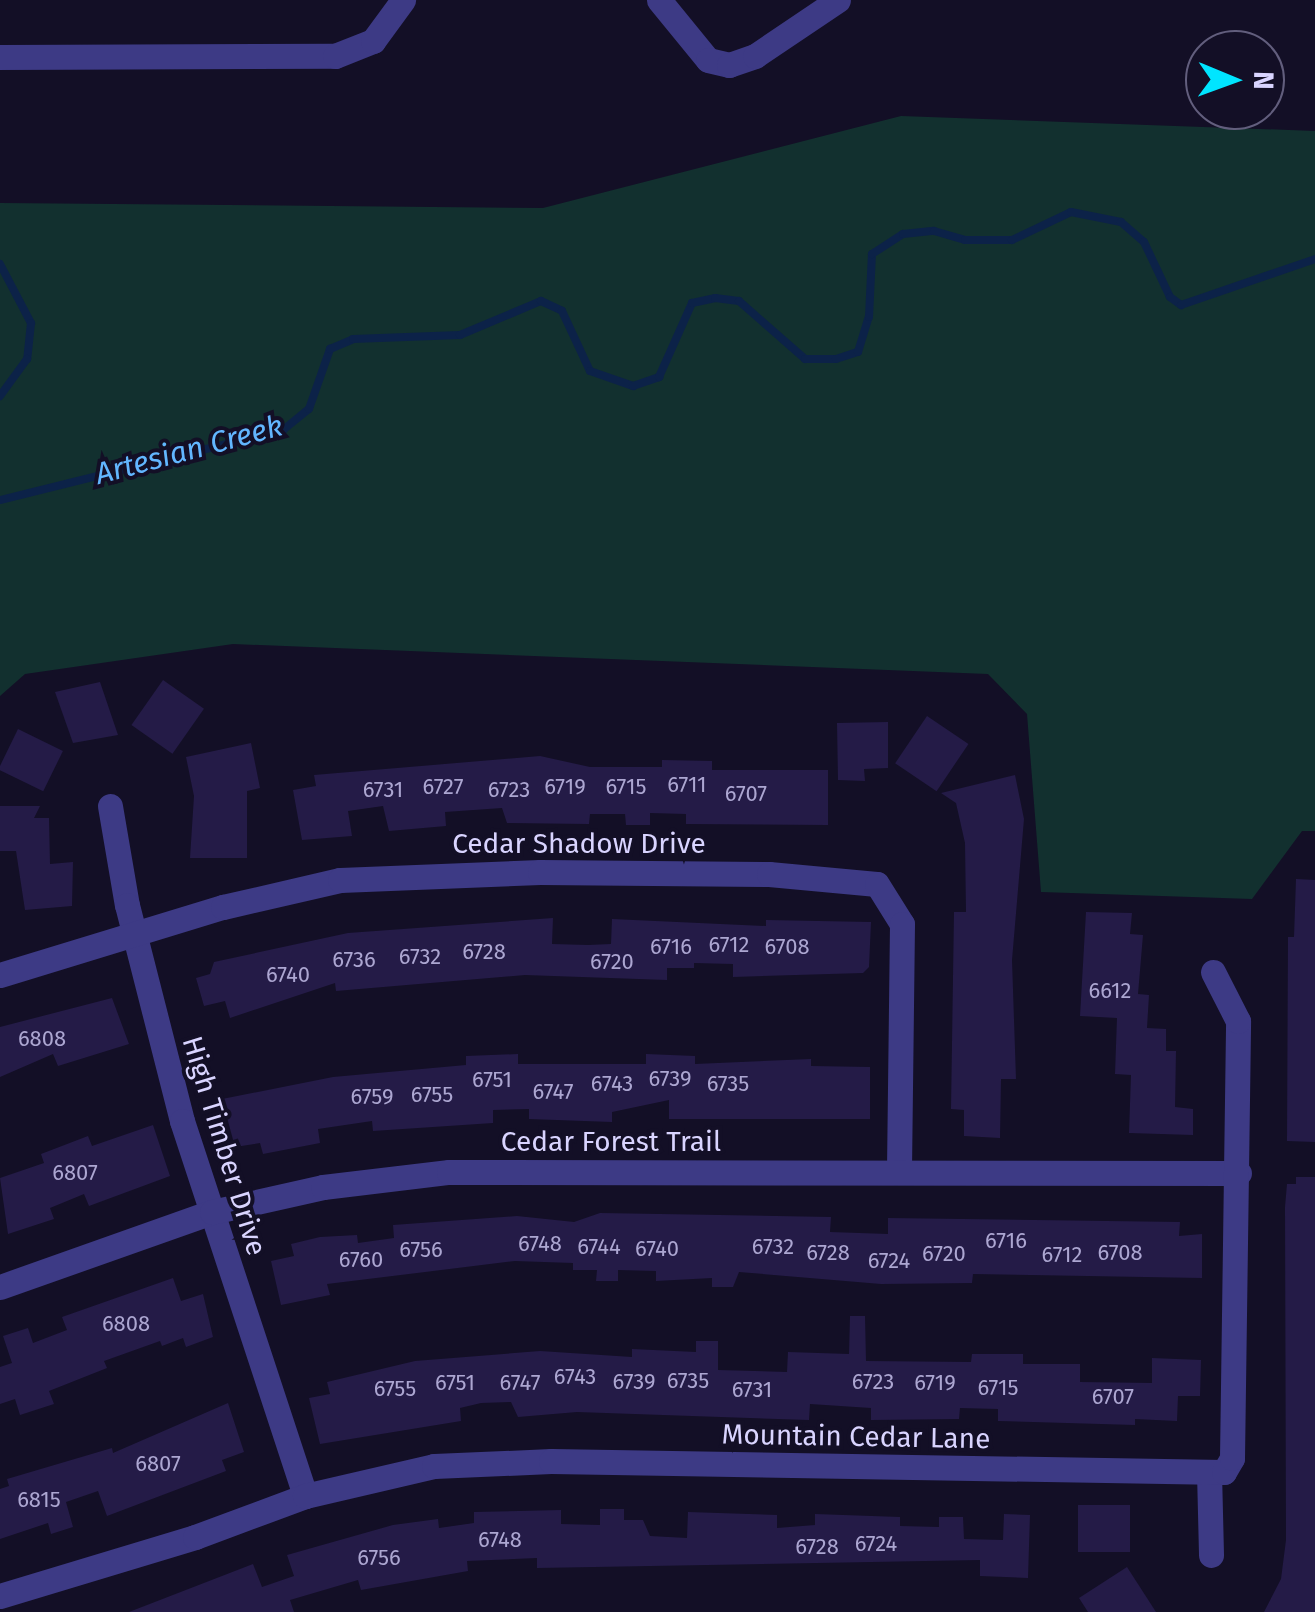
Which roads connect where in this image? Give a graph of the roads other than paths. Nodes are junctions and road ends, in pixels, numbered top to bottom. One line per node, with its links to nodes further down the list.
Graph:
1 (659, 0): 2 (street)
2 (838, 0)
3 (392, 4): 4 (street)
4 (0, 57)
5 (110, 806): 6 (street, High Timber Drive)
6 (134, 932): 8 (street, Cedar Shadow Drive); 9 (street, Cedar Shadow Drive); 11 (street, High Timber Drive)
7 (1214, 972): 10 (street)
8 (0, 975)
9 (899, 1171): 10 (street, Cedar Forest Trail); 11 (street, Cedar Forest Trail)
10 (1239, 1172): 13 (street)
11 (212, 1212): 12 (street, Cedar Forest Trail); 14 (street, High Timber Drive)
12 (0, 1286)
13 (1208, 1472): 14 (street, Mountain Cedar Lane); 15 (street)
14 (305, 1496): 16 (street, Mountain Cedar Lane)
15 (1211, 1555)
16 (0, 1596)

